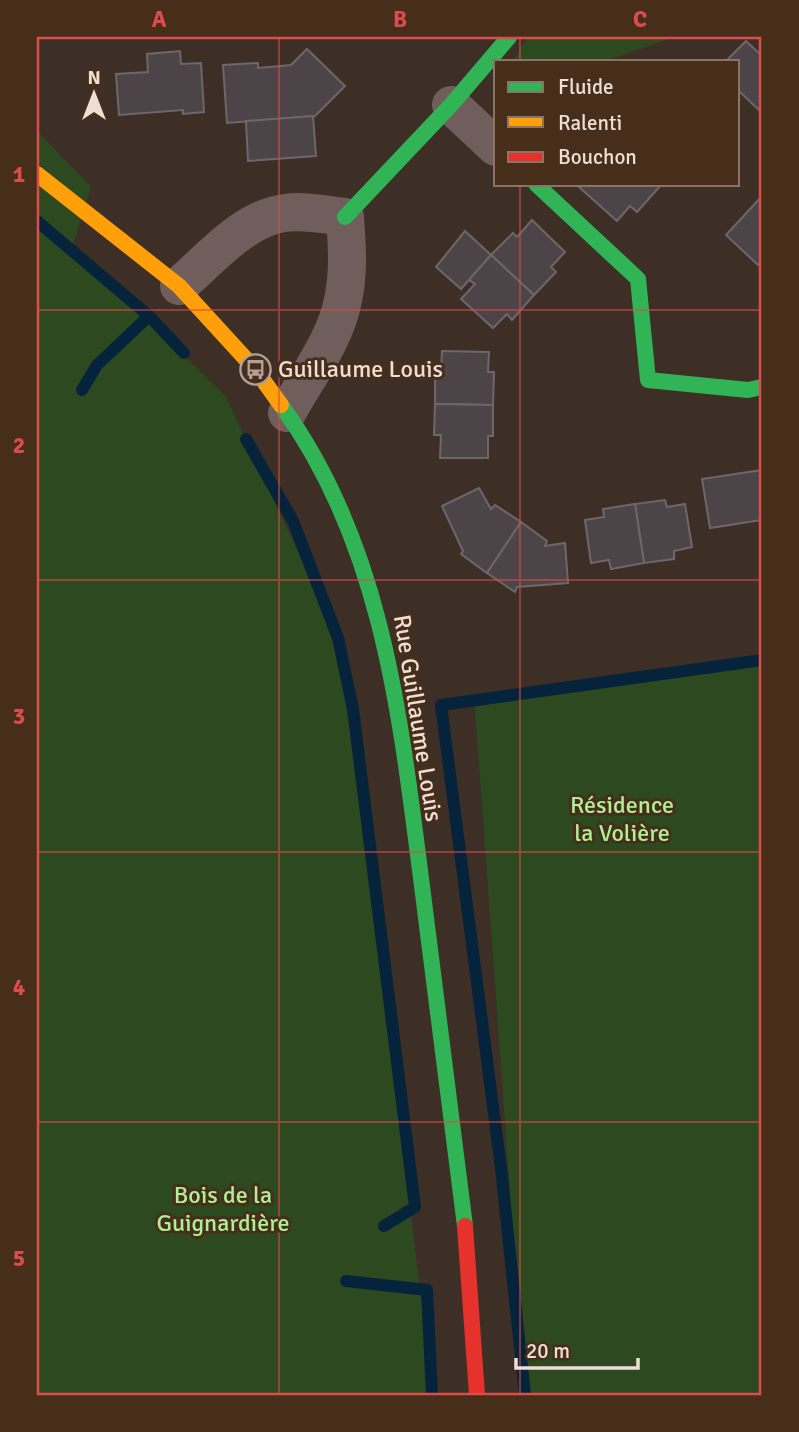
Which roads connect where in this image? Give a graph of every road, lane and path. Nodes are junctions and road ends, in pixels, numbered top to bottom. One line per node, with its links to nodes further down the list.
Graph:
1 (509, 37): 2 (street)
2 (451, 105): 3 (street); 6 (street)
3 (494, 145)
4 (37, 174): 7 (street, Rue Guillaume Louis)
5 (538, 186): 8 (street)
6 (345, 218): 7 (street); 9 (street)
7 (179, 286): 9 (street, Rue Guillaume Louis)
8 (762, 387)
9 (287, 413): 10 (street, Rue Guillaume Louis)
10 (477, 1395)

